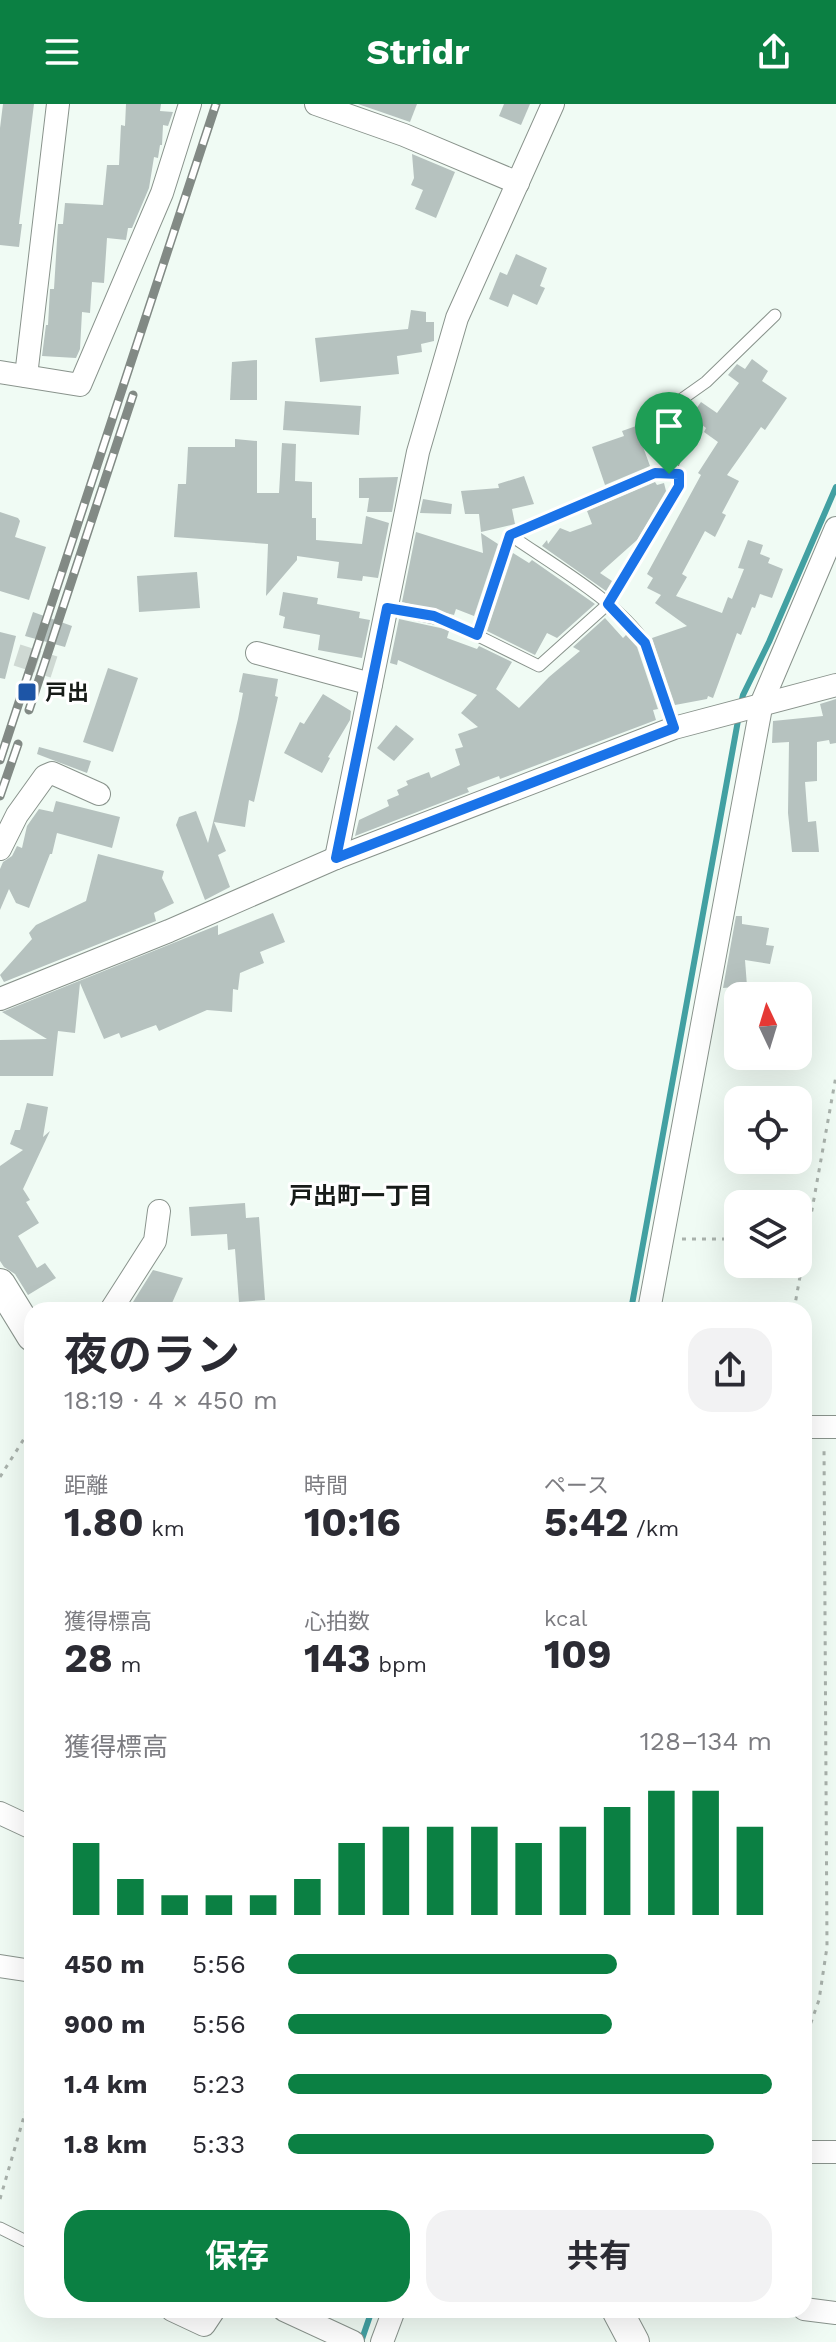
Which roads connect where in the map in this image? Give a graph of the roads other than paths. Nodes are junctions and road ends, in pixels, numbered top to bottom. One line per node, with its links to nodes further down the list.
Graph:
1 (58, 104): 9 (street)
2 (190, 104): 9 (street)
3 (316, 104): 5 (street)
4 (553, 104): 6 (street)
5 (356, 110): 6 (street)
6 (518, 183): 14 (street)
7 (775, 315): 10 (lane)
8 (0, 372): 9 (street)
9 (26, 376)
10 (669, 474): 12 (lane); 13 (lane)
11 (836, 528): 19 (street)
12 (510, 535): 13 (lane); 15 (lane)
13 (608, 604): 15 (lane); 20 (lane)
14 (387, 608): 15 (lane); 17 (street)
15 (477, 635)
16 (257, 653): 17 (street)
17 (371, 684): 23 (street)
18 (836, 685): 19 (street)
19 (747, 707): 20 (street); 28 (street)
20 (674, 728): 23 (street)
21 (99, 794): 22 (street)
22 (0, 849)
23 (336, 858): 24 (street)
24 (0, 999)
25 (159, 1211): 27 (street)
26 (0, 1284): 29 (main road)
27 (116, 1302)
28 (650, 1302)
29 (24, 1323)
30 (0, 1813): 31 (street)
31 (24, 1824)
32 (0, 1966): 33 (street)
33 (24, 1966)
34 (812, 2152): 35 (street)
35 (836, 2152)
36 (0, 2228): 37 (lane)
37 (24, 2240)
38 (812, 2310): 39 (street)
39 (836, 2313)
40 (189, 2318): 41 (street)
41 (209, 2318)
42 (306, 2318): 45 (street)
43 (391, 2318): 46 (street)
44 (621, 2318): 47 (main road)
45 (352, 2342)
46 (382, 2342)
47 (634, 2342)

